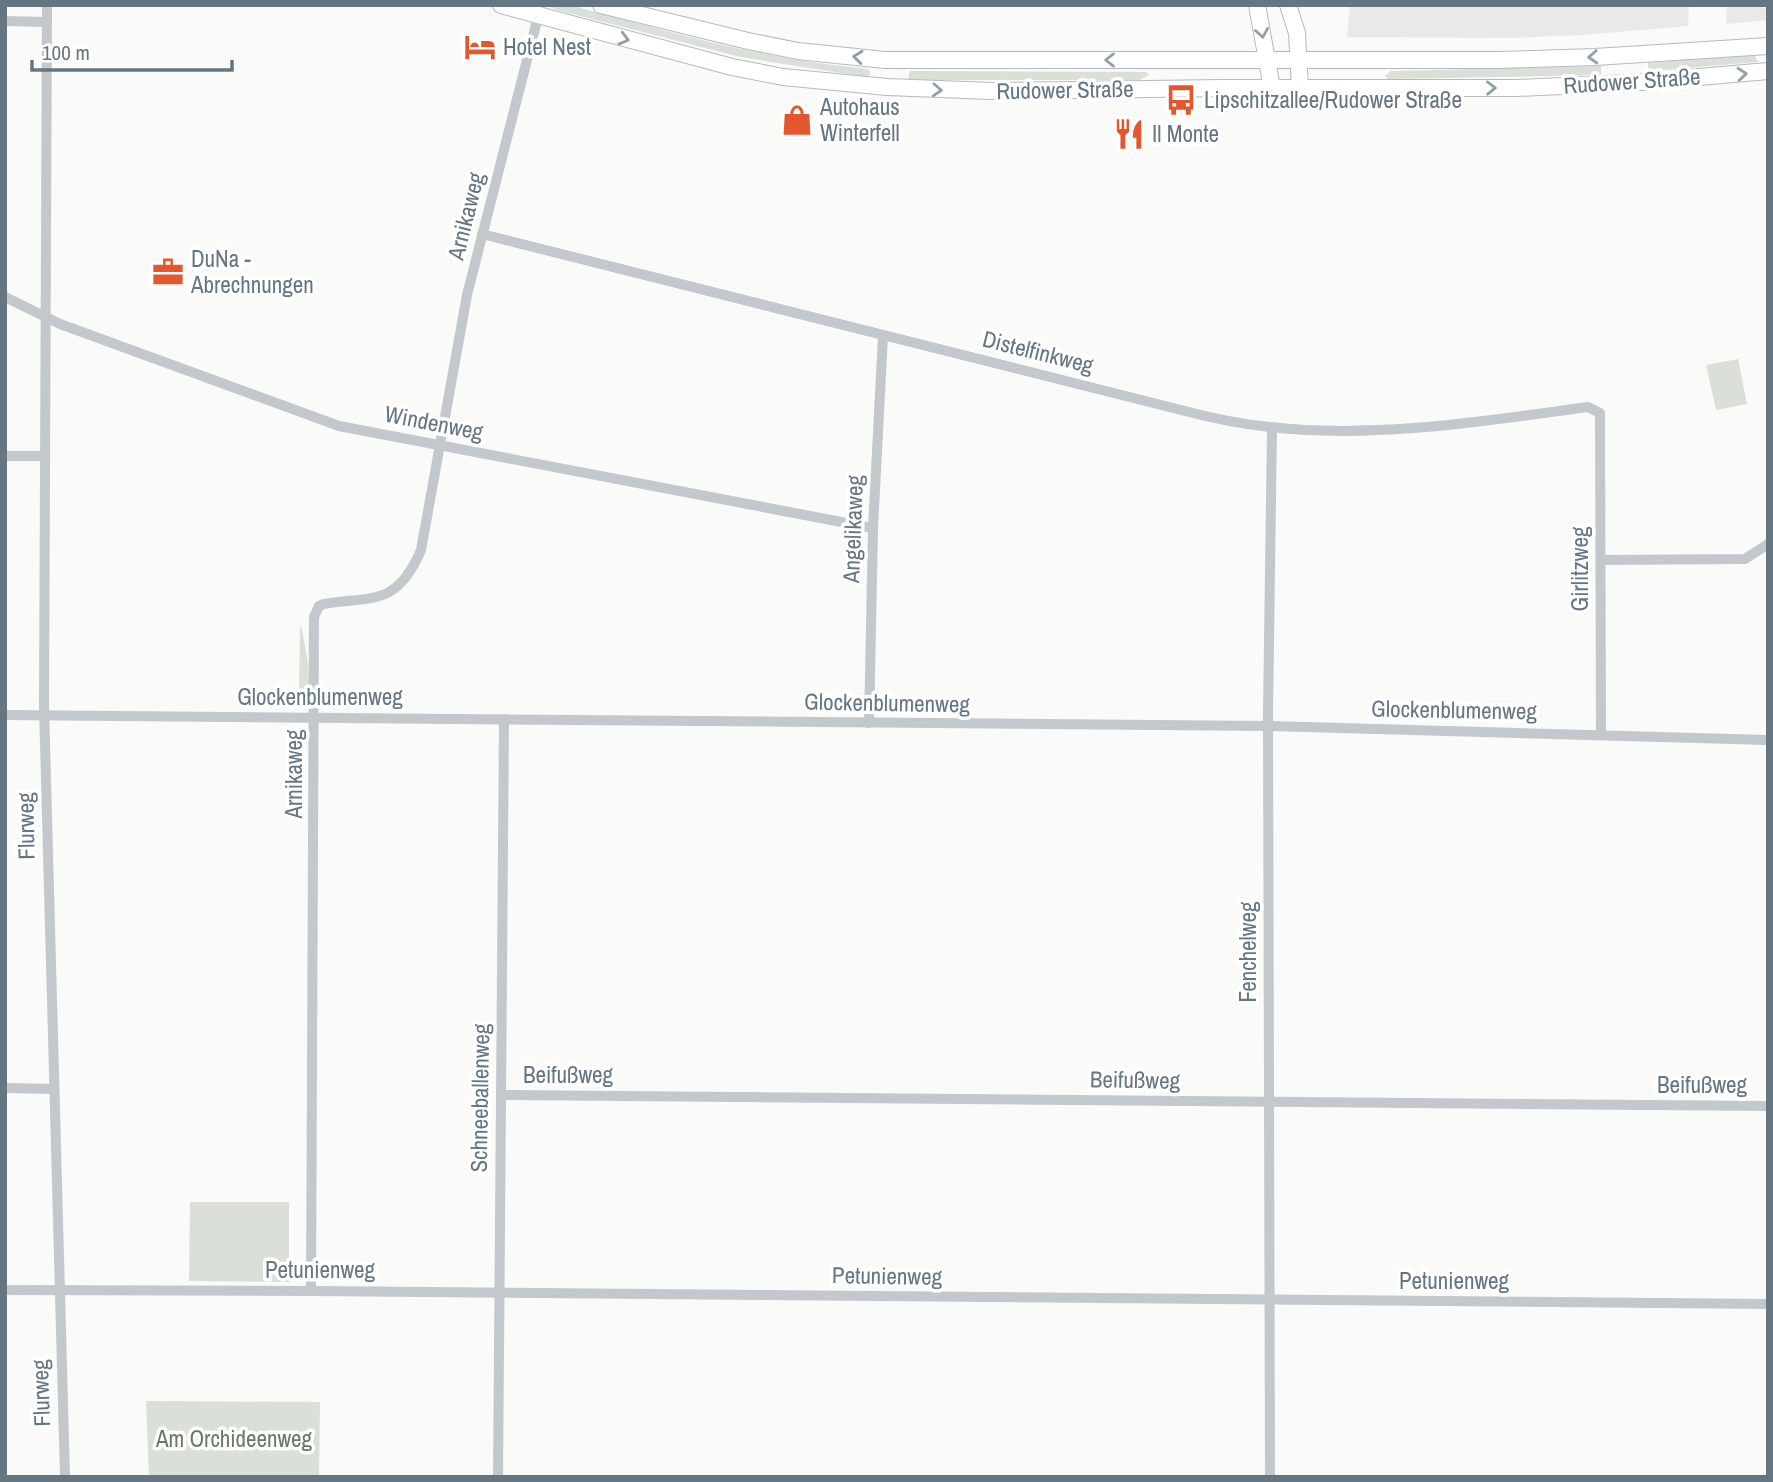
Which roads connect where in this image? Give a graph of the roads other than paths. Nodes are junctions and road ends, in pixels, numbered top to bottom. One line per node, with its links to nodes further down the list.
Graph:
1 (47, 5): 8 (street, Flurweg)
2 (501, 5): 6 (main road, Rudower Straße)
3 (601, 5): 11 (main road, Rudower Straße, one-way to 3)
4 (1257, 5): 13 (main road, one-way to 13)
5 (1288, 5): 14 (main road)
6 (539, 11): 18 (main road, Rudower Straße, one-way to 18); 23 (street, Arnikaweg)
7 (5, 21): 8 (street)
8 (47, 22): 25 (street, Flurweg)
9 (1768, 46): 10 (main road, Rudower Straße)
10 (1637, 54): 15 (main road, Rudower Straße, one-way to 15); 17 (main road)
11 (885, 60): 12 (main road, Rudower Straße, one-way to 11); 18 (main road)
12 (1159, 60): 13 (main road, Rudower Straße); 20 (main road)
13 (1266, 61): 14 (main road, Rudower Straße); 19 (main road)
14 (1300, 61): 15 (main road, Rudower Straße); 21 (main road)
15 (1376, 61): 22 (main road)
16 (1768, 71): 17 (main road, Rudower Straße, one-way to 16)
17 (1639, 82): 22 (main road, Rudower Straße, one-way to 17)
18 (881, 87): 20 (main road, Rudower Straße, one-way to 20)
19 (1272, 88): 20 (main road, Rudower Straße); 21 (main road, Rudower Straße)
20 (1158, 89)
21 (1300, 89): 22 (main road, Rudower Straße)
22 (1376, 89)
23 (482, 234): 26 (street, Distelfinkweg); 29 (street, Arnikaweg)
24 (5, 297): 25 (street, Windenweg)
25 (44, 318): 29 (street, Windenweg); 31 (street, Flurweg)
26 (883, 336): 28 (street, Distelfinkweg); 32 (street, Angelikaweg)
27 (1592, 408): 28 (street, Distelfinkweg); 34 (street, Girlitzweg)
28 (1272, 428): 40 (street, Fenchelweg)
29 (439, 445): 32 (street, Windenweg); 37 (street, Arnikaweg)
30 (5, 456): 31 (street)
31 (44, 456): 36 (street, Flurweg)
32 (873, 528): 39 (street, Angelikaweg)
33 (1768, 544): 34 (street)
34 (1601, 560): 41 (street, Girlitzweg)
35 (5, 715): 36 (street, Glockenblumenweg)
36 (45, 716): 37 (street, Glockenblumenweg); 44 (street, Flurweg)
37 (315, 719): 38 (street, Glockenblumenweg); 50 (street, Arnikaweg)
38 (504, 719): 39 (street, Glockenblumenweg); 45 (street, Schneeballenweg)
39 (869, 723): 40 (street, Glockenblumenweg)
40 (1268, 726): 41 (street, Glockenblumenweg); 46 (street, Fenchelweg)
41 (1601, 734): 42 (street, Glockenblumenweg)
42 (1768, 740)
43 (5, 1088): 44 (street)
44 (54, 1089): 49 (street, Flurweg)
45 (501, 1096): 46 (street, Beifußweg); 51 (street, Schneeballenweg)
46 (1269, 1102): 47 (street, Beifußweg); 52 (street, Fenchelweg)
47 (1768, 1106)
48 (5, 1290): 49 (street, Petunienweg)
49 (59, 1290): 50 (street, Petunienweg); 54 (street, Flurweg)
50 (311, 1291): 51 (street, Petunienweg)
51 (499, 1292): 52 (street, Petunienweg); 55 (street, Schneeballenweg)
52 (1269, 1301): 53 (street, Petunienweg); 56 (street, Fenchelweg)
53 (1768, 1304)
54 (65, 1477)
55 (498, 1477)
56 (1270, 1477)

